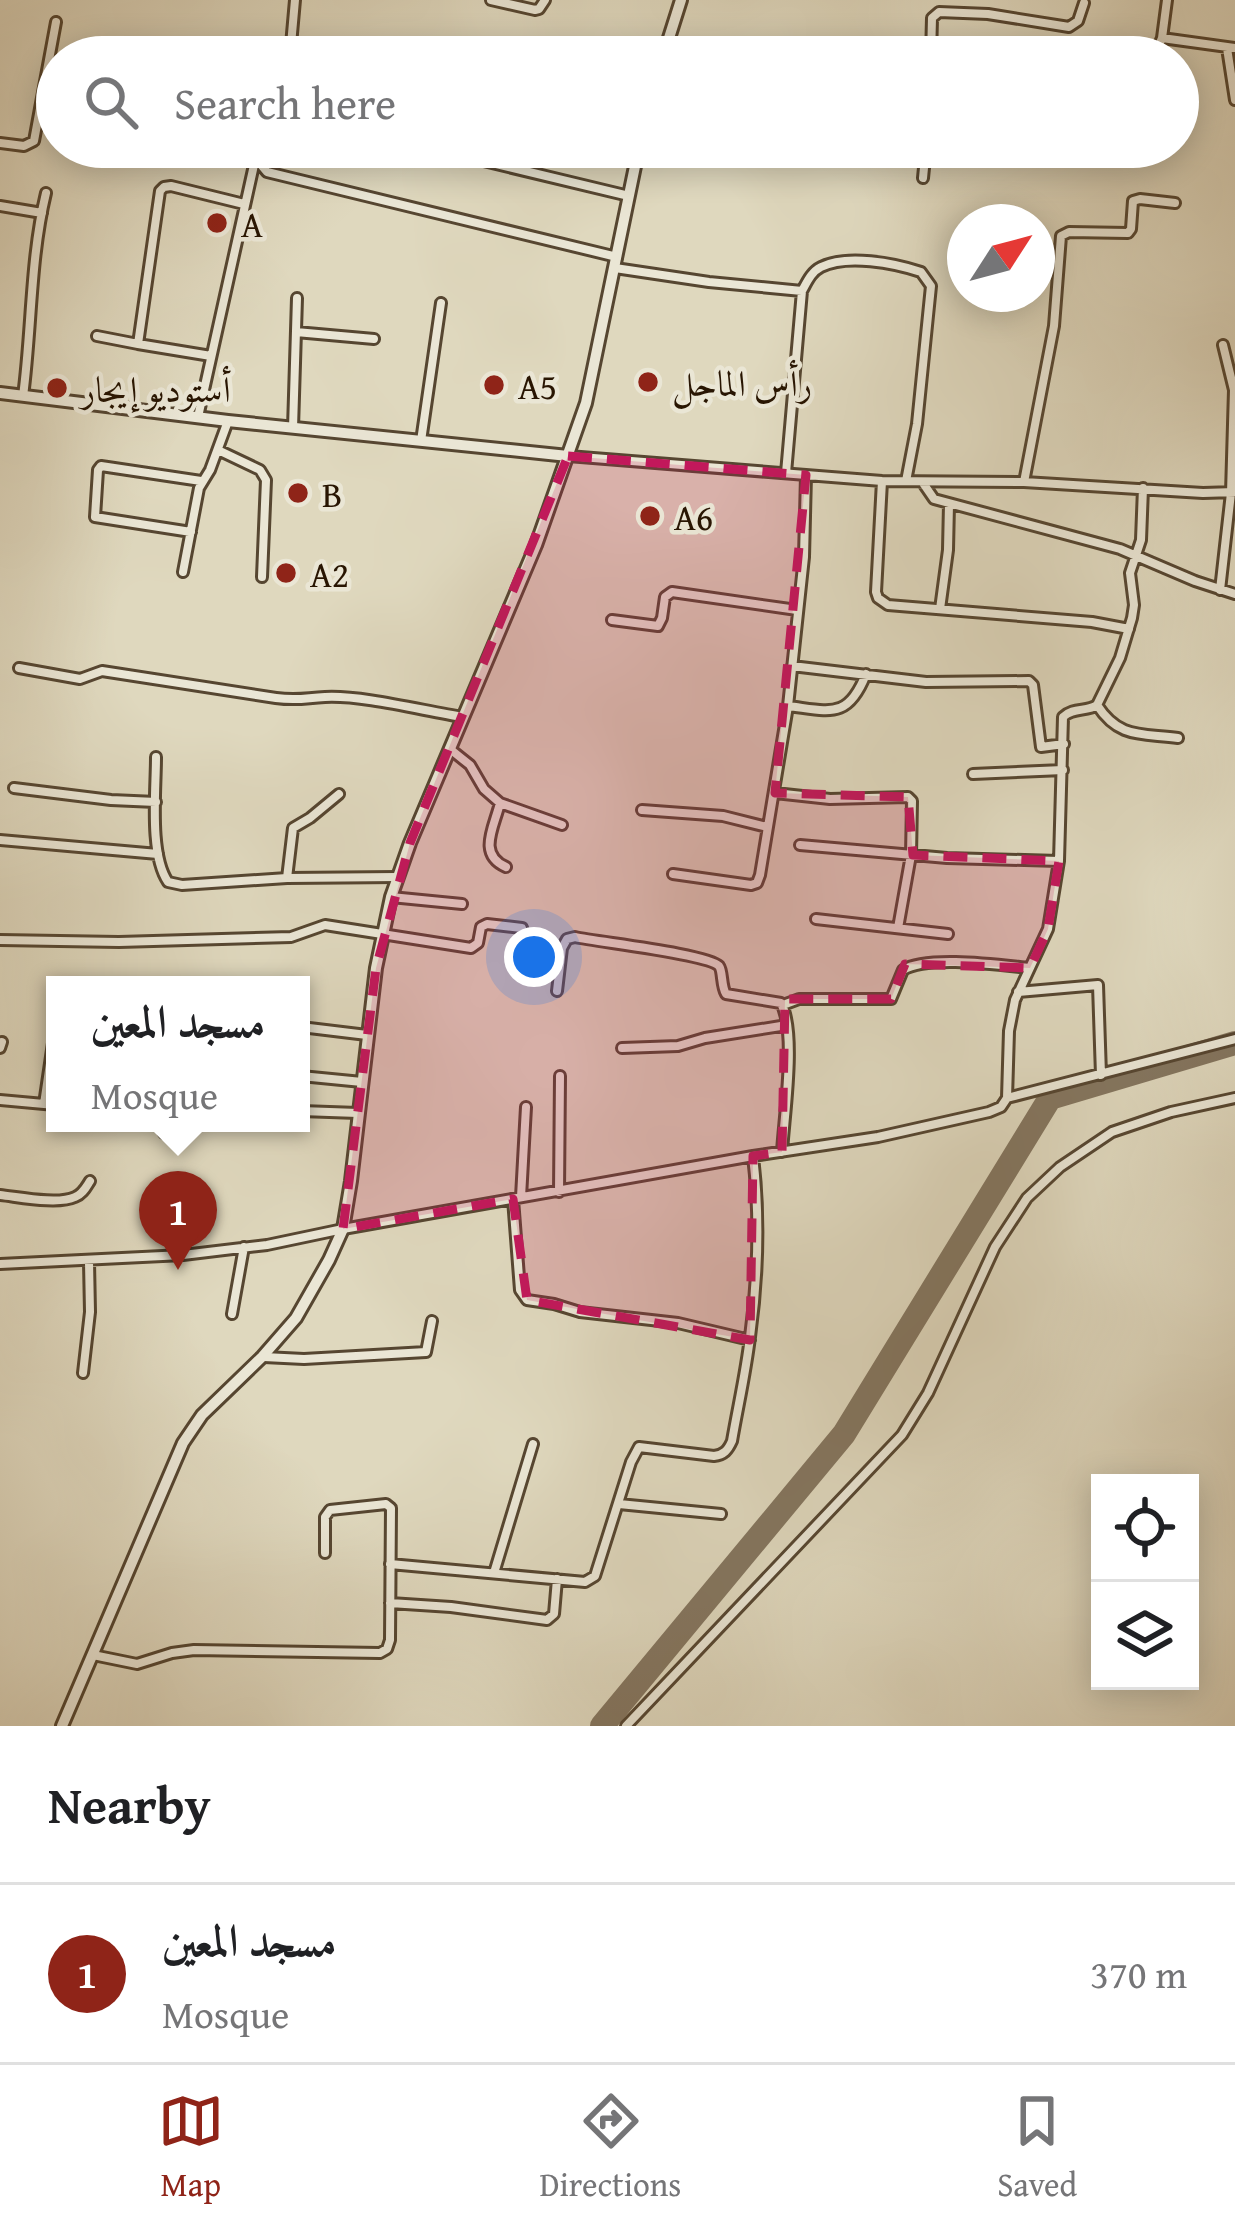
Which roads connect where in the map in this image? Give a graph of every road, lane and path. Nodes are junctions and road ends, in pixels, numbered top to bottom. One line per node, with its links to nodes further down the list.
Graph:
1 (295, 0): 9 (street)
2 (491, 0): 3 (street)
3 (545, 0)
4 (681, 0): 10 (street)
5 (1167, 0): 12 (street)
6 (1084, 4): 11 (street)
7 (56, 22): 8 (street)
8 (53, 36)
9 (292, 36)
10 (670, 36)
11 (932, 36)
12 (1162, 36)
13 (1199, 43): 14 (street)
14 (1231, 48): 15 (street)
15 (1235, 100)
16 (36, 130): 17 (street)
17 (0, 143)
18 (252, 168): 27 (street)
19 (263, 168): 30 (street)
20 (512, 168): 25 (street)
21 (635, 168): 25 (street)
22 (924, 168): 23 (street)
23 (923, 178)
24 (46, 193): 29 (street)
25 (629, 196): 30 (street)
26 (1174, 203): 54 (street)
27 (244, 204): 37 (street); 39 (street)
28 (0, 206): 29 (street)
29 (42, 213): 41 (street)
30 (616, 262): 31 (street); 47 (street)
31 (802, 291): 48 (street); 52 (street)
32 (298, 298): 34 (street)
33 (441, 303): 45 (street)
34 (296, 332): 36 (street); 44 (street)
35 (97, 336): 37 (street)
36 (374, 339)
37 (138, 344): 39 (street)
38 (1223, 345): 56 (street)
39 (211, 356): 42 (street)
40 (0, 393): 41 (street)
41 (23, 396): 42 (street)
42 (198, 417): 43 (street)
43 (228, 421): 44 (street); 46 (street)
44 (293, 428): 45 (street)
45 (421, 441): 47 (street)
46 (218, 451): 50 (street); 61 (street)
47 (568, 457): 48 (street); 73 (street)
48 (786, 473): 49 (street)
49 (806, 475): 51 (street); 65 (street)
50 (201, 481): 58 (street); 58 (street)
51 (882, 481): 52 (street); 64 (street)
52 (907, 481): 53 (street)
53 (922, 482): 54 (street); 57 (street)
54 (1024, 482): 55 (street)
55 (1143, 488): 56 (street); 59 (street)
56 (1233, 492): 62 (street)
57 (949, 504): 59 (street); 64 (street)
58 (191, 532): 60 (street)
59 (1136, 555): 62 (street); 67 (street)
60 (183, 572)
61 (262, 577)
62 (1220, 590): 63 (street)
63 (1235, 594)
64 (940, 609): 67 (street)
65 (797, 610): 66 (street); 68 (street)
66 (613, 620)
67 (1129, 629): 71 (street)
68 (792, 665): 70 (street); 72 (street)
69 (19, 668): 73 (street)
70 (866, 674): 72 (street); 75 (street)
71 (1097, 705): 74 (street); 75 (street)
72 (788, 706): 81 (street)
73 (463, 718): 76 (street)
74 (1178, 738)
75 (1064, 744): 78 (street)
76 (450, 748): 84 (street); 95 (street)
77 (157, 757): 83 (street)
78 (1063, 770): 79 (street); 92 (street)
79 (973, 774)
80 (14, 788): 83 (street)
81 (775, 793): 87 (street); 91 (street)
82 (339, 794): 96 (street)
83 (156, 802): 90 (street)
84 (500, 803): 86 (street); 93 (street)
85 (643, 810): 87 (street)
86 (562, 825)
87 (767, 827): 94 (street)
88 (0, 840): 90 (street)
89 (800, 845): 91 (street)
90 (158, 854): 96 (street)
91 (911, 855): 92 (street); 100 (street)
92 (1059, 861): 105 (street)
93 (506, 867)
94 (673, 874)
95 (398, 877): 96 (street); 97 (street)
96 (287, 878)
97 (392, 897): 98 (street); 101 (street)
98 (462, 904)
99 (816, 919): 100 (street)
100 (898, 928): 102 (street)
101 (382, 933): 103 (street); 104 (street); 111 (street)
102 (948, 934)
103 (0, 940)
104 (520, 962)
105 (1030, 968): 107 (street); 108 (street)
106 (557, 991): 108 (street)
107 (1018, 992): 114 (street); 119 (street)
108 (783, 1004): 109 (street)
109 (787, 1025): 113 (street); 128 (street)
110 (310, 1029): 111 (street)
111 (368, 1035): 117 (street)
112 (1235, 1039): 114 (street)
113 (622, 1048)
114 (1101, 1075): 119 (street)
115 (560, 1076): 131 (street)
116 (310, 1077): 117 (street)
117 (362, 1082): 125 (street)
118 (46, 1090): 122 (street)
119 (1007, 1098): 128 (street)
120 (1235, 1098): 153 (street)
121 (0, 1100): 122 (street)
122 (44, 1104)
123 (526, 1107): 133 (street)
124 (310, 1111): 125 (street)
125 (358, 1113): 134 (street)
126 (164, 1132): 127 (street)
127 (173, 1137)
128 (782, 1152): 129 (street)
129 (753, 1156): 131 (street); 140 (street)
130 (90, 1181): 132 (street)
131 (559, 1192): 133 (street)
132 (0, 1195)
133 (517, 1198): 134 (street); 140 (street)
134 (343, 1228): 135 (street); 141 (street)
135 (244, 1247): 136 (street); 138 (street)
136 (89, 1262): 137 (street); 142 (street)
137 (0, 1264)
138 (232, 1314)
139 (432, 1321): 141 (street)
140 (750, 1340): 144 (street)
141 (262, 1357): 151 (street)
142 (83, 1373)
143 (532, 1444): 148 (street)
144 (619, 1504): 145 (street); 149 (street)
145 (721, 1514)
146 (325, 1553): 147 (street)
147 (390, 1564): 148 (street); 150 (street)
148 (494, 1573): 149 (street)
149 (557, 1579): 150 (street)
150 (390, 1604): 151 (street)
151 (92, 1655): 152 (street)
152 (62, 1726)
153 (626, 1726)

